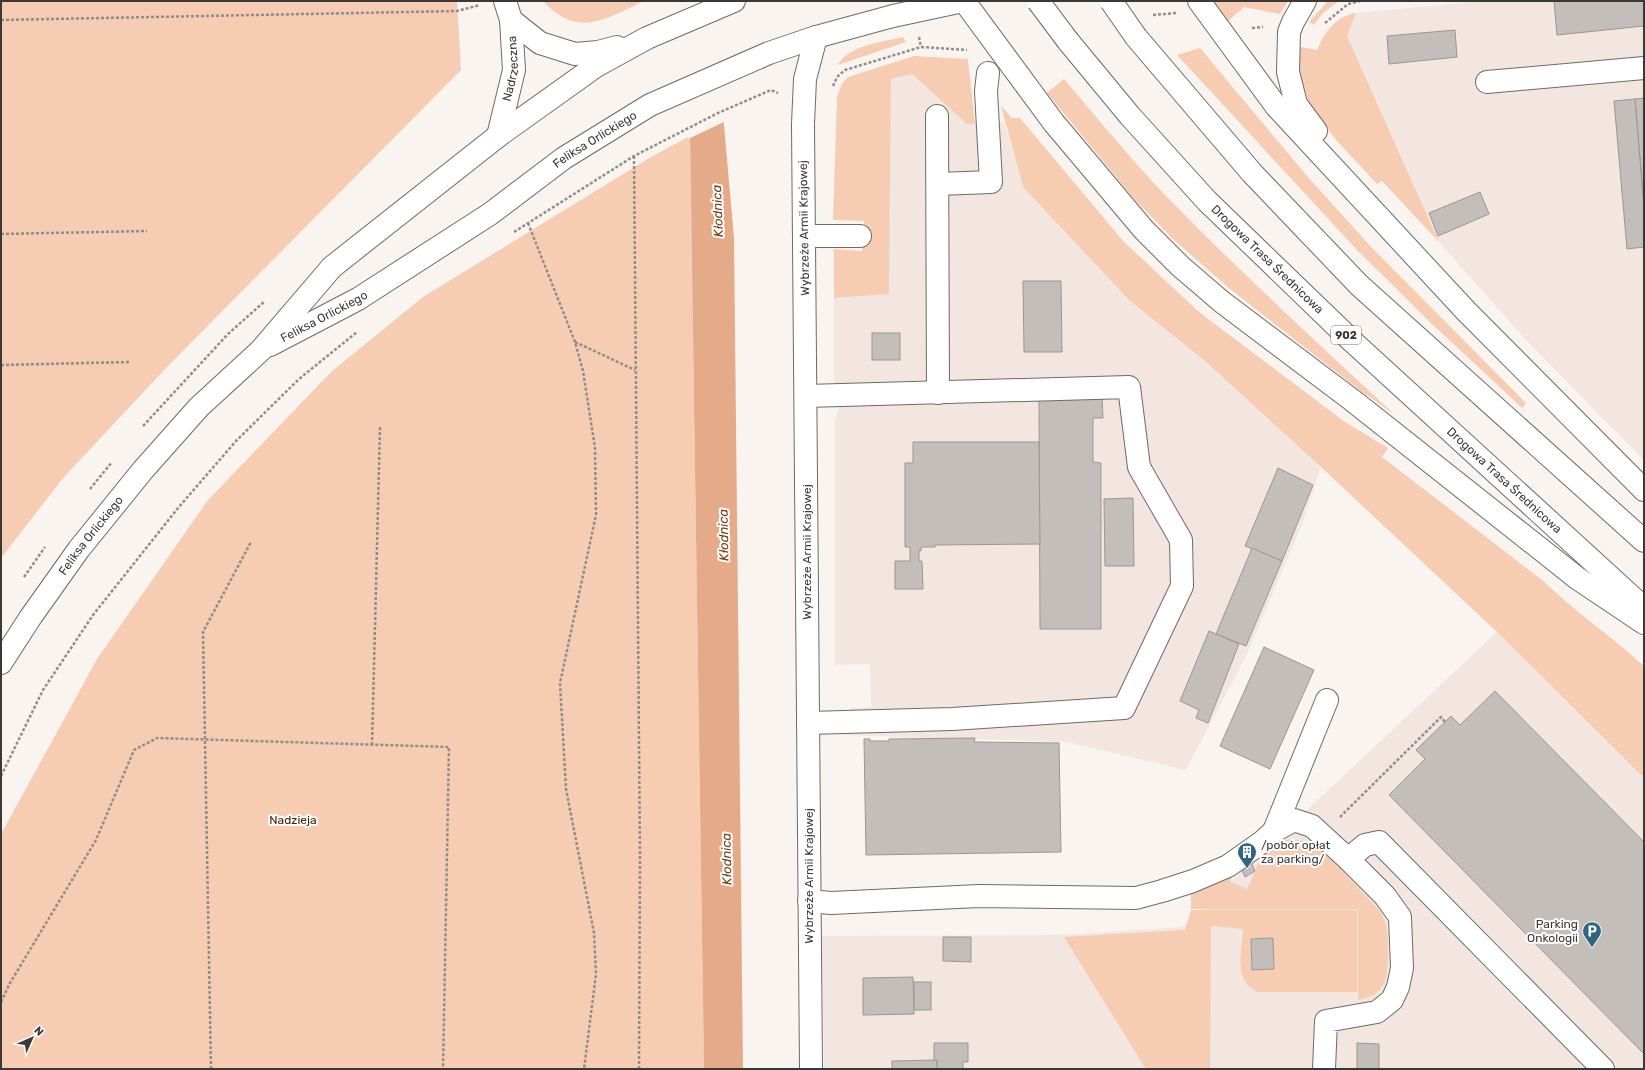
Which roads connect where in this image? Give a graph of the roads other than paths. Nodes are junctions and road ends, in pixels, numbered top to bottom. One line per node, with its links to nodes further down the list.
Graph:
1 (734, 1): 9 (main road, Feliksa Orlickiego)
2 (964, 1): 8 (main road, Feliksa Orlickiego); 25 (main road)
3 (1038, 1): 24 (main road, Drogowa Trasa Średnicowa / 902, bridge)
4 (1111, 1): 23 (main road, bridge)
5 (1199, 1): 16 (main road)
6 (1305, 1): 16 (main road)
7 (500, 8): 9 (main road); 14 (main road, Nadrzeczna)
8 (816, 37): 17 (main road, Wybrzeże Armii Krajowej); 19 (main road, Feliksa Orlickiego)
9 (647, 38): 14 (main road, Feliksa Orlickiego)
10 (1644, 68): 12 (main road)
11 (988, 73): 15 (main road)
12 (1487, 82)
13 (937, 116): 15 (main road)
14 (498, 136): 19 (main road, Feliksa Orlickiego)
15 (938, 184): 20 (main road)
16 (1379, 215): 22 (main road)
17 (804, 236): 18 (main road); 21 (main road, Wybrzeże Armii Krajowej)
18 (860, 236)
19 (260, 350): 26 (main road, Feliksa Orlickiego)
20 (938, 393): 21 (main road); 28 (main road)
21 (806, 396): 28 (main road, Wybrzeże Armii Krajowej)
22 (1644, 490)
23 (1644, 541)
24 (1644, 608)
25 (1644, 623)
26 (1, 664)
27 (1327, 700): 29 (main road)
28 (808, 723): 31 (main road, Wybrzeże Armii Krajowej)
29 (1274, 831): 30 (main road); 31 (main road)
30 (1348, 859): 33 (main road); 34 (main road)
31 (809, 901): 32 (main road, Wybrzeże Armii Krajowej)
32 (811, 1069)
33 (1324, 1069)
34 (1603, 1069)

